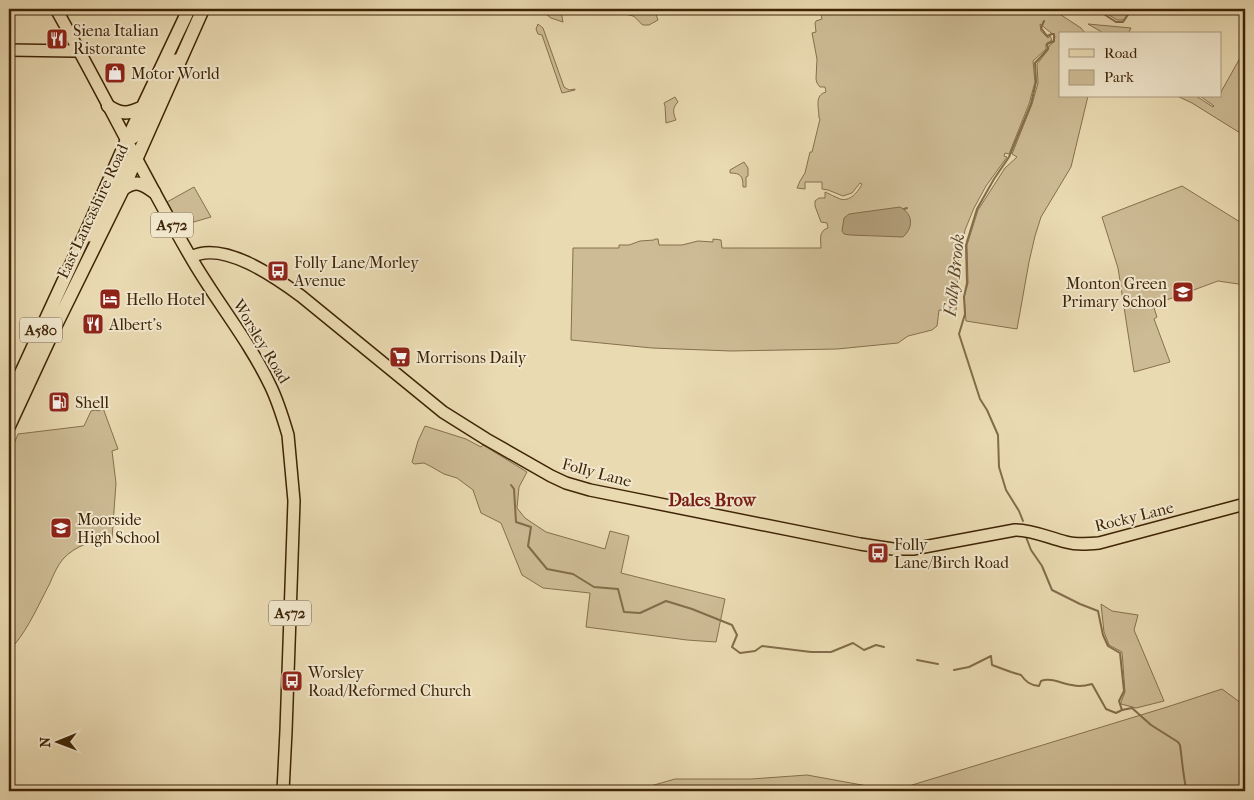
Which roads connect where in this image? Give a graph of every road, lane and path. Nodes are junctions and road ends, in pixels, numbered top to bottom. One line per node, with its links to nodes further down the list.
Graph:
1 (56, 9): 5 (main road, Worsley Road / A572)
2 (189, 9): 8 (highway, East Lancashire Road / A580)
3 (203, 9): 4 (highway, East Lancashire Road / A580)
4 (190, 38): 9 (main road); 10 (highway, East Lancashire Road / A580)
5 (78, 49): 6 (main road); 7 (main road, Worsley Road / A572)
6 (9, 50)
7 (108, 106): 8 (highway); 9 (main road, Worsley Road / A572)
8 (143, 106): 9 (highway, East Lancashire Road / A580)
9 (127, 140): 10 (main road, Worsley Road / A572); 14 (highway, East Lancashire Road / A580)
10 (136, 158): 11 (highway, East Lancashire Road / A580); 12 (main road, Worsley Road / A572); 14 (main road)
11 (123, 189): 12 (highway); 16 (highway, East Lancashire Road / A580)
12 (154, 192): 13 (main road, Worsley Road / A572)
13 (191, 257): 18 (main road, Folly Lane); 19 (main road, Worsley Road / A572)
14 (73, 261): 15 (highway, East Lancashire Road / A580)
15 (9, 398)
16 (9, 426)
17 (1245, 504): 18 (main road, Rocky Lane)
18 (1031, 531)
19 (283, 791)

